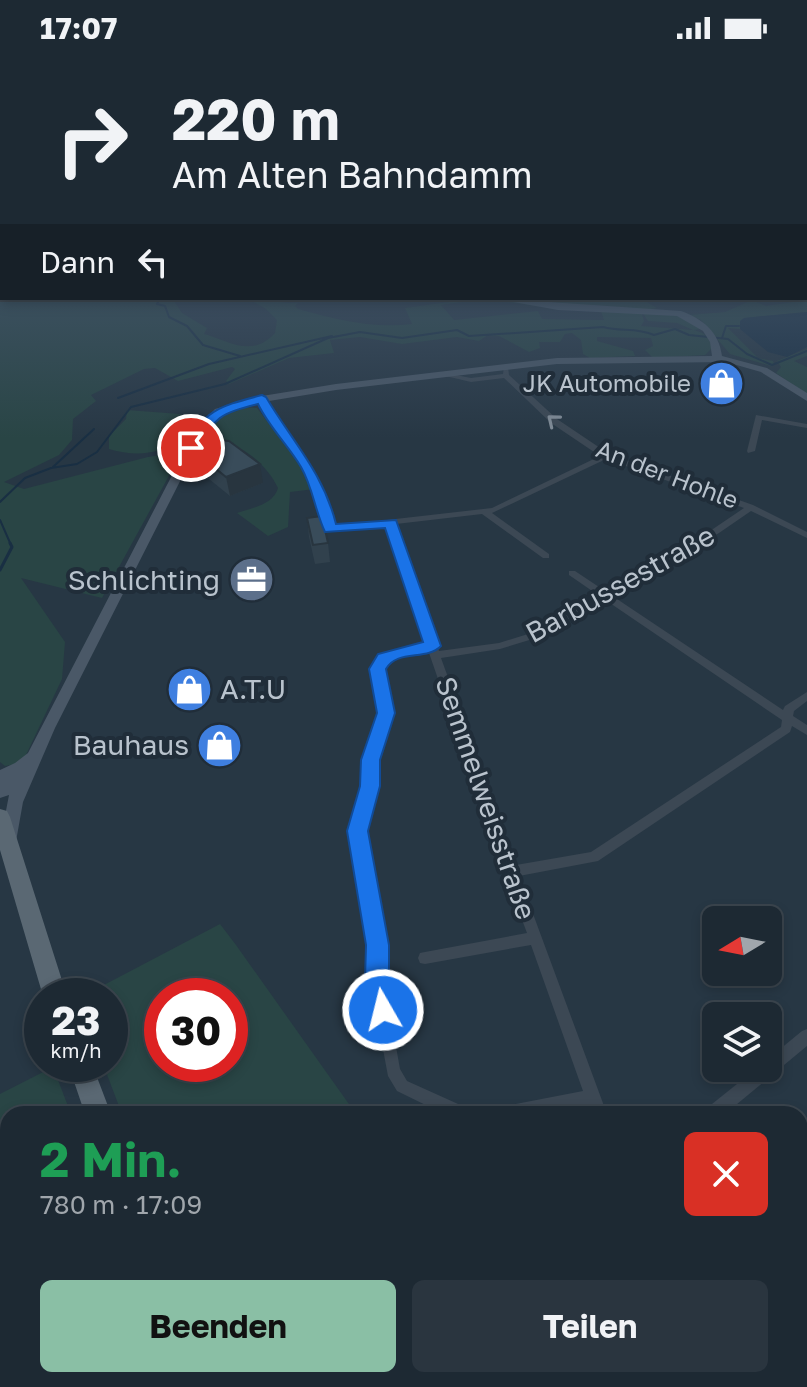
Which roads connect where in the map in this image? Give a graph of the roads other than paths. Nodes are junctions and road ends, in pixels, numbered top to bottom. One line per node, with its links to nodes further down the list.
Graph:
1 (678, 314): 2 (main road)
2 (717, 358): 3 (main road); 4 (main road)
3 (506, 372): 5 (main road); 8 (street, An der Hohle, one-way to 3)
4 (807, 398)
5 (262, 399): 11 (street); 20 (main road)
6 (807, 426): 7 (street)
7 (751, 451)
8 (606, 456): 9 (street, An der Hohle); 10 (street)
9 (750, 507): 12 (street, An der Hohle); 15 (street, Barbussestraße)
10 (485, 512): 11 (street); 13 (street)
11 (391, 523): 16 (street, Semmelweisstraße)
12 (807, 535)
13 (546, 556)
14 (572, 573): 15 (street)
15 (605, 595): 16 (street, Barbussestraße); 18 (street)
16 (435, 651): 26 (street, Semmelweisstraße); 34 (street, Barbussestraße)
17 (807, 696): 18 (street)
18 (788, 719): 19 (street); 26 (street)
19 (807, 731)
20 (35, 756): 21 (main road); 22 (main road)
21 (0, 777)
22 (25, 780): 23 (main road); 25 (main road)
23 (0, 791)
24 (0, 817): 25 (main road)
25 (9, 847): 29 (main road)
26 (510, 872): 27 (street, Semmelweisstraße)
27 (535, 938): 28 (street, Semmelweisstraße); 32 (street, Semmelweisstraße)
28 (425, 958)
29 (49, 978)
30 (807, 1036): 37 (street)
31 (86, 1082): 33 (main road)
32 (593, 1097): 35 (street); 36 (street, Semmelweisstraße)
33 (95, 1106)
34 (444, 1106)
35 (546, 1106)
36 (596, 1106)
37 (723, 1106)

